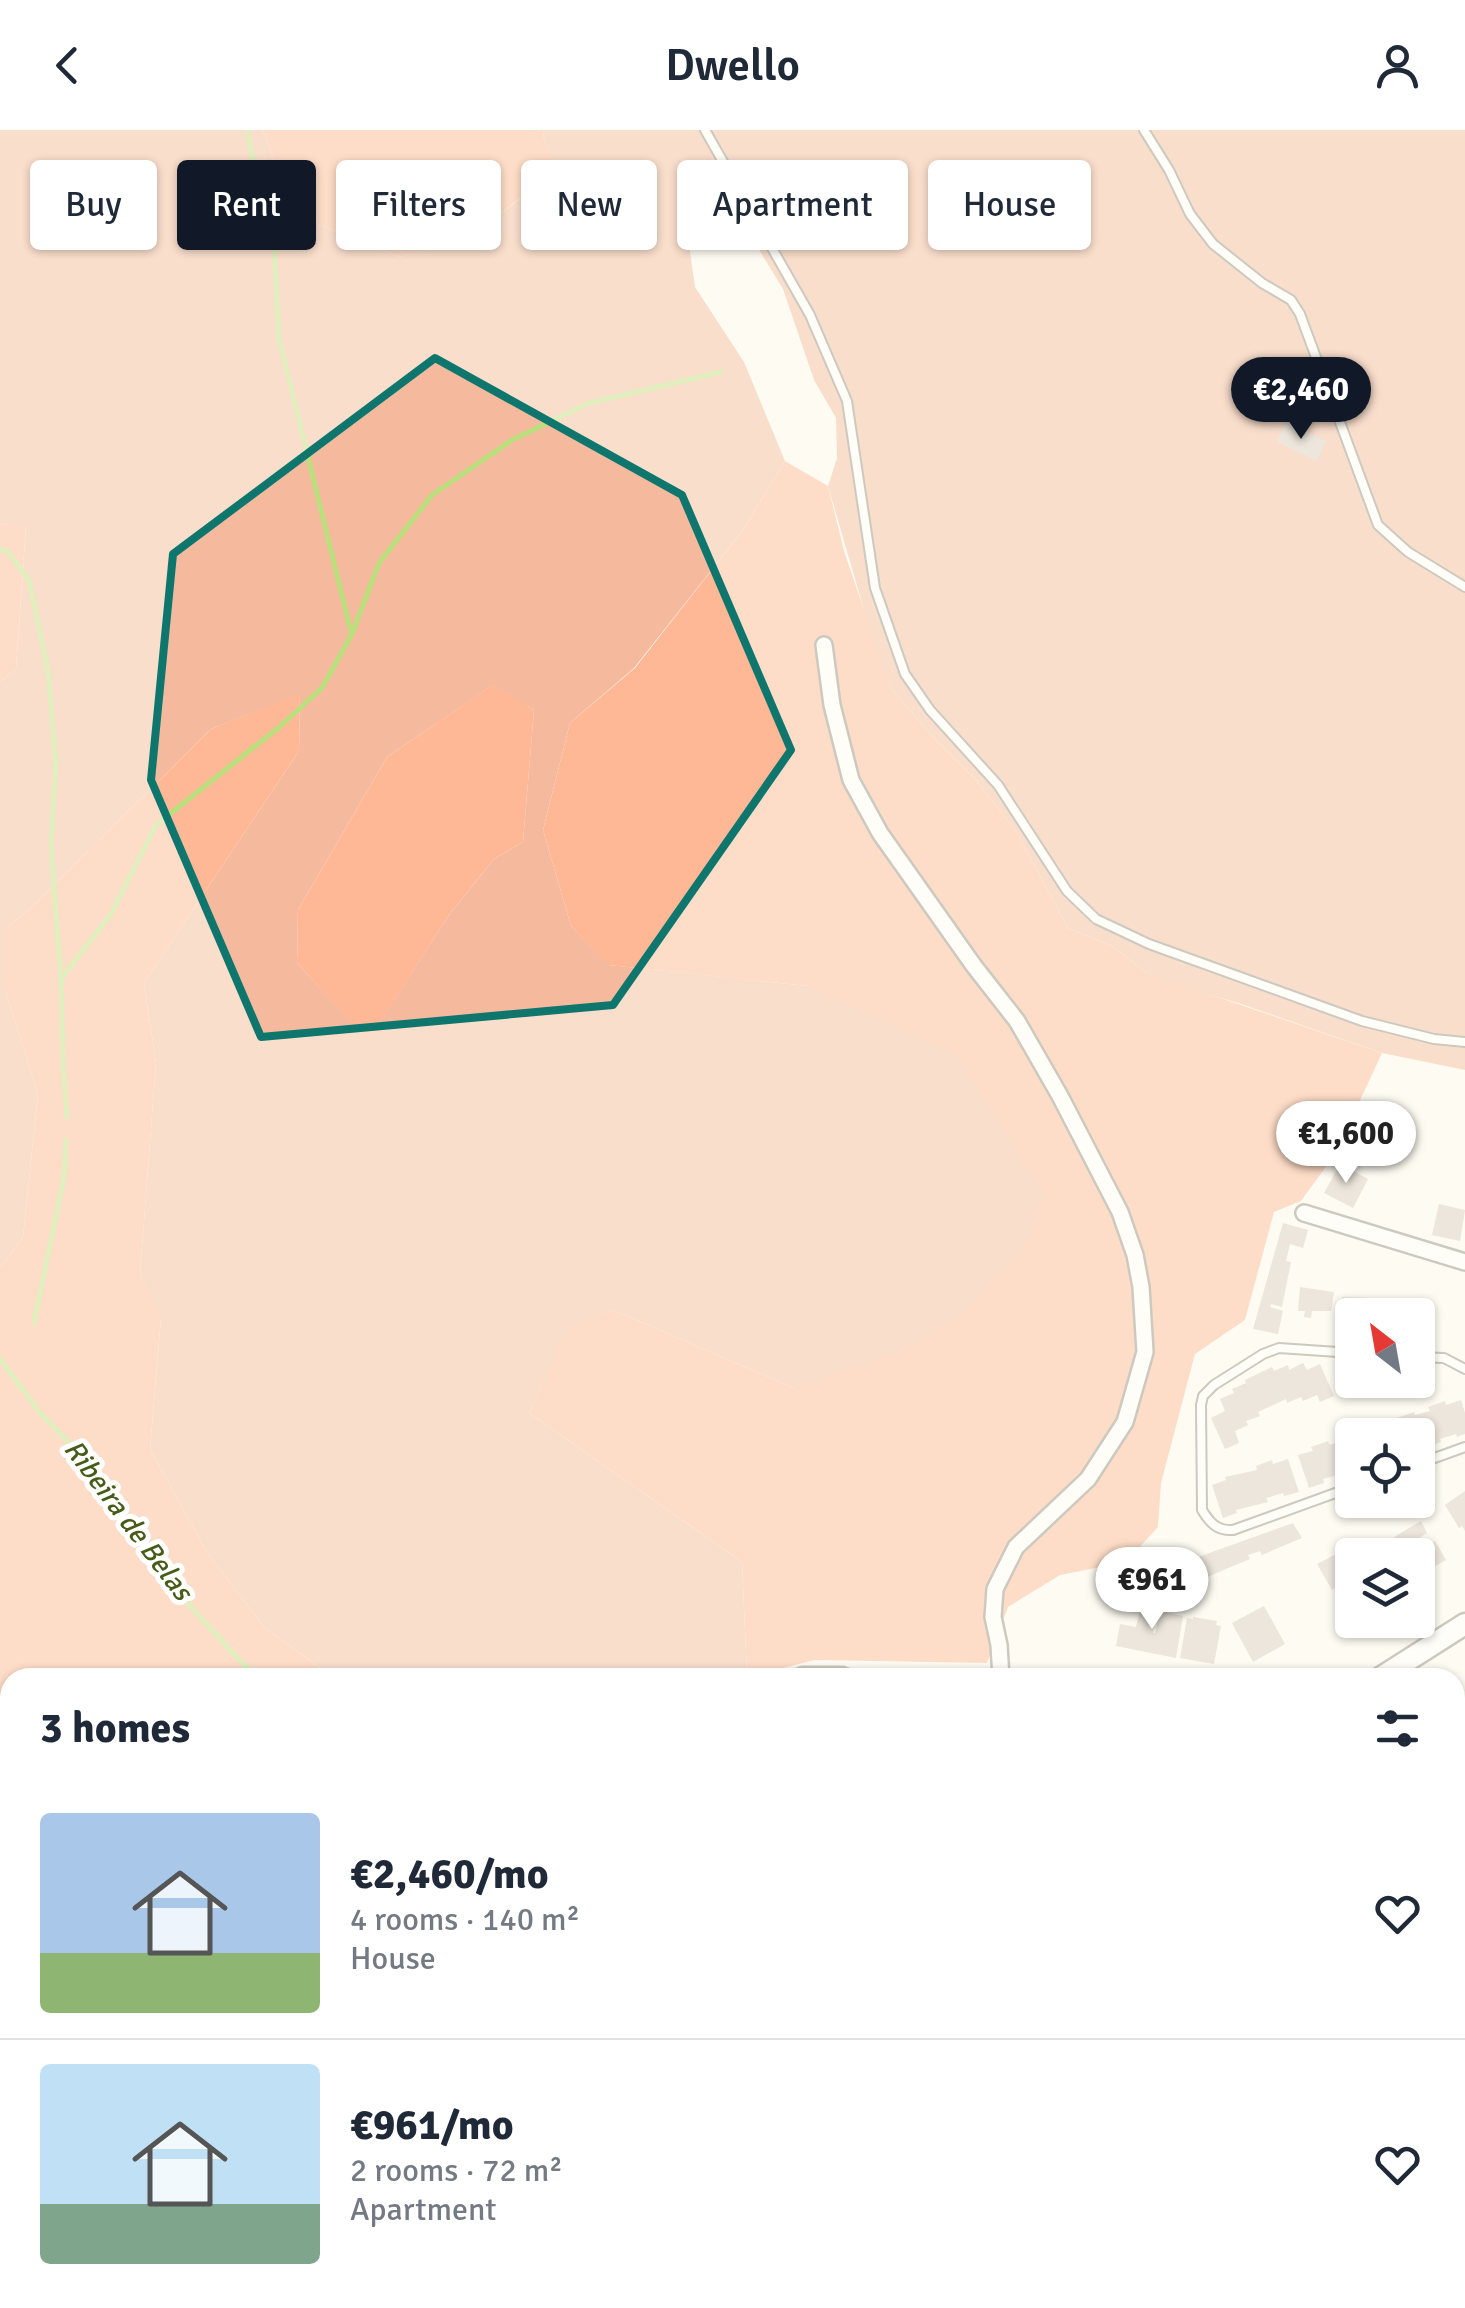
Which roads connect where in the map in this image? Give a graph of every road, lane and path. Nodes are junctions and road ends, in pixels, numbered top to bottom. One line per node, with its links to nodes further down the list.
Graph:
1 (706, 130): 5 (lane)
2 (1144, 130): 3 (lane)
3 (1465, 587)
4 (824, 645): 15 (street)
5 (1465, 1042)
6 (1304, 1212): 7 (street)
7 (1465, 1262)
8 (1335, 1351): 13 (lane)
9 (1435, 1358): 10 (lane)
10 (1465, 1369)
11 (1465, 1446): 12 (lane)
12 (1435, 1457)
13 (1335, 1493)
14 (1465, 1624): 16 (main road)
15 (1000, 1668)
16 (1396, 1668)

